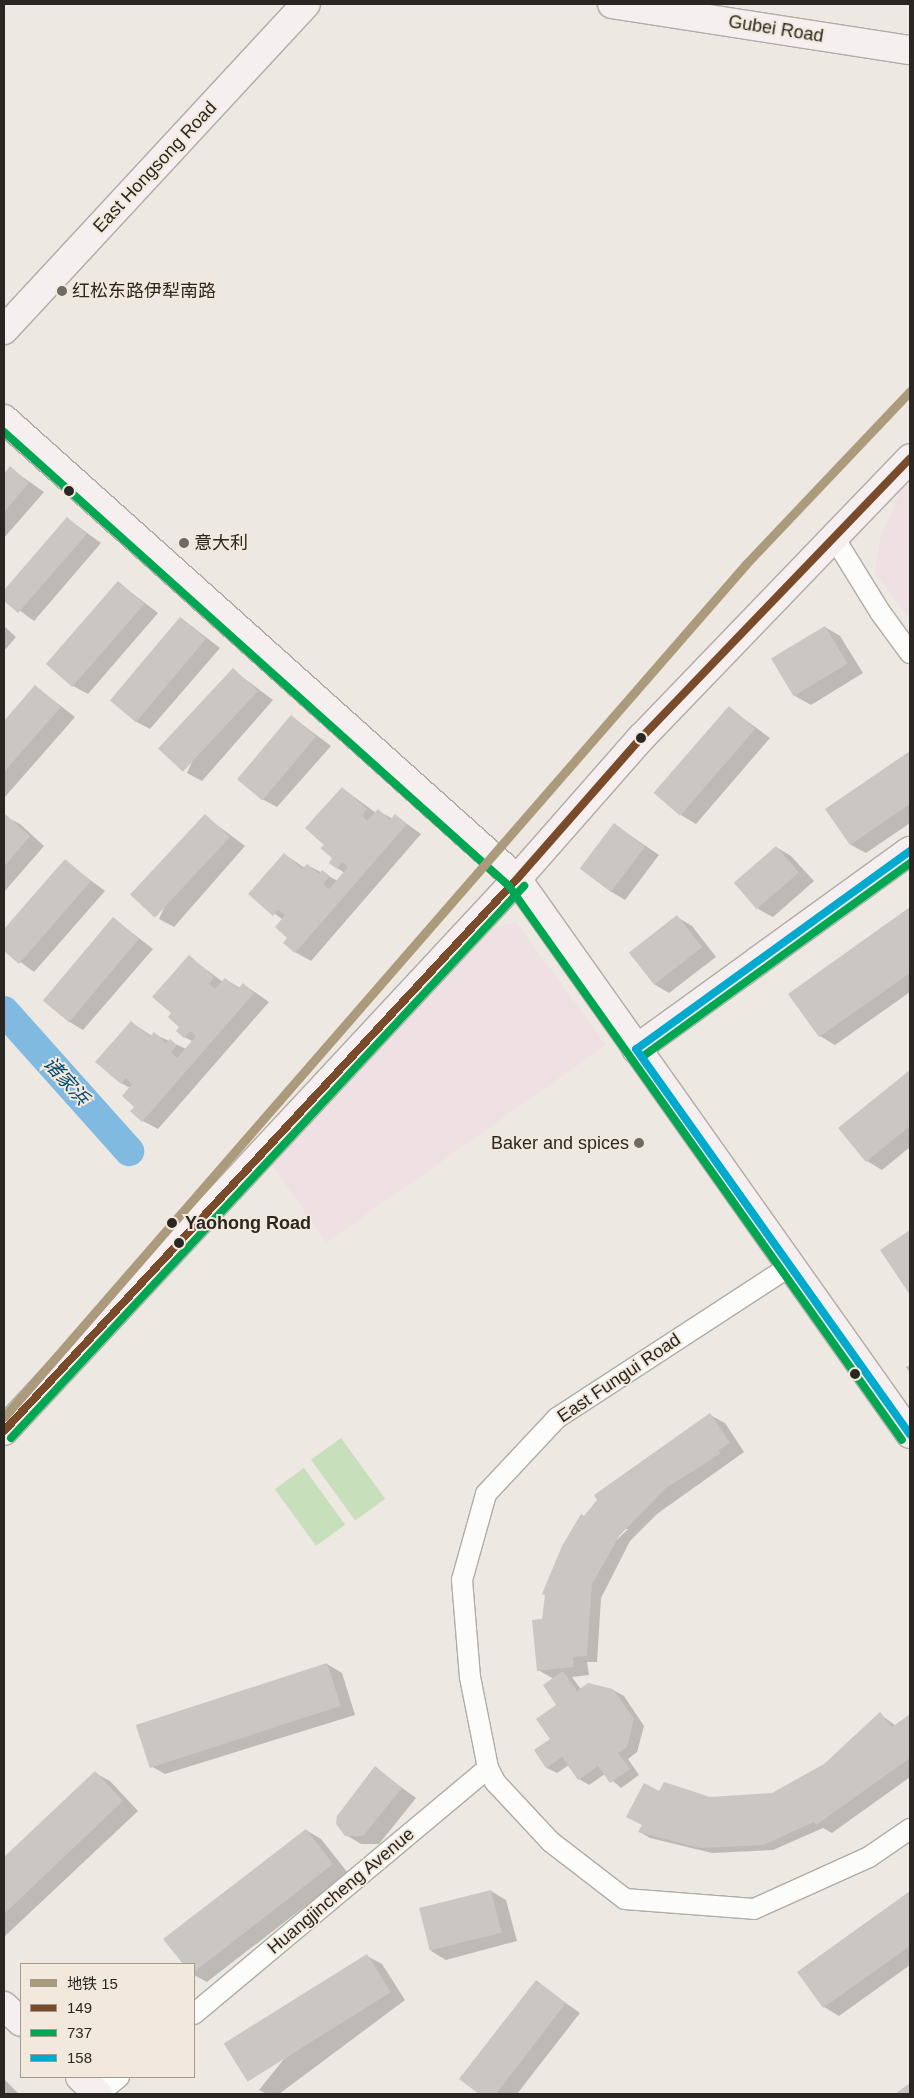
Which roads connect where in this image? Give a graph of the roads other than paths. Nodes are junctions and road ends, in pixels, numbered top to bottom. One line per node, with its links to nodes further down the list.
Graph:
1 (306, 4): 4 (street, East Hongsong Road)
2 (612, 4): 3 (street, Gubei Road)
3 (910, 50)
4 (4, 330)
5 (4, 419): 10 (street)
6 (910, 458): 7 (street)
7 (834, 540): 8 (street); 10 (street)
8 (910, 653)
9 (910, 851): 11 (street)
10 (517, 879): 11 (street); 13 (street)
11 (636, 1049): 12 (street)
12 (790, 1266): 14 (street); 15 (street, East Fungui Road)
13 (4, 1431)
14 (910, 1434)
15 (488, 1768): 16 (street, East Fungui Road); 18 (street, Huangjincheng Avenue)
16 (910, 1829)
17 (4, 2006): 19 (street)
18 (195, 2013)
19 (20, 2021)
20 (81, 2078): 22 (street)
21 (118, 2078): 22 (street)
22 (98, 2094)

